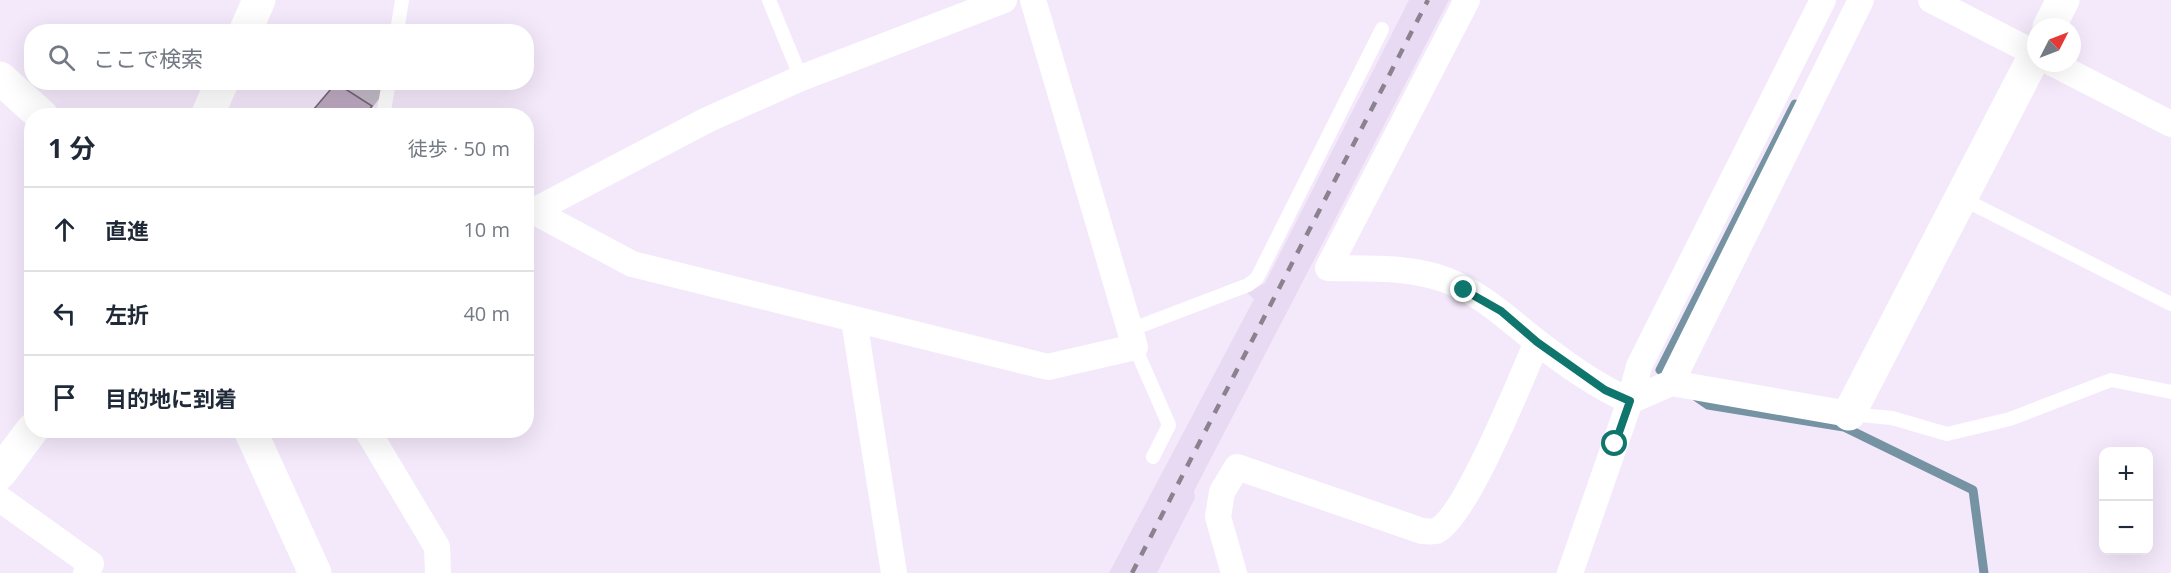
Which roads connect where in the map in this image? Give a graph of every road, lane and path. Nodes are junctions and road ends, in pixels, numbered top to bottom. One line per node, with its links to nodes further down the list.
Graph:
1 (259, 0): 12 (street)
2 (402, 0): 13 (lane)
3 (769, 0): 19 (lane)
4 (1004, 0): 19 (street)
5 (1033, 0): 31 (street)
6 (1467, 0): 32 (street)
7 (1823, 0): 35 (street)
8 (1862, 0): 33 (street)
9 (1931, 0): 15 (street)
10 (2063, 0): 11 (street)
11 (2054, 18)
12 (248, 24)
13 (398, 24)
14 (1382, 29): 31 (lane)
15 (2027, 49)
16 (2027, 71): 26 (street)
17 (2070, 72): 25 (street)
18 (0, 78): 22 (street)
19 (801, 78): 27 (street)
20 (218, 90): 23 (street)
21 (388, 90): 24 (lane)
22 (33, 108)
23 (211, 108)
24 (384, 108)
25 (2171, 124)
26 (1961, 198): 29 (lane); 36 (street)
27 (534, 211)
28 (534, 215): 30 (street)
29 (2171, 304)
30 (854, 320): 31 (street); 46 (street)
31 (1133, 339): 40 (lane)
32 (1537, 342): 35 (street); 47 (street)
33 (1671, 383): 35 (street); 36 (street)
34 (2171, 392): 36 (lane)
35 (1630, 401): 48 (street)
36 (1849, 414)
37 (26, 438): 41 (street)
38 (254, 438): 44 (street)
39 (372, 438): 45 (street)
40 (1153, 458)
41 (0, 473)
42 (0, 499): 43 (street)
43 (86, 573)
44 (315, 573)
45 (438, 573)
46 (894, 573)
47 (1234, 573)
48 (1570, 573)

